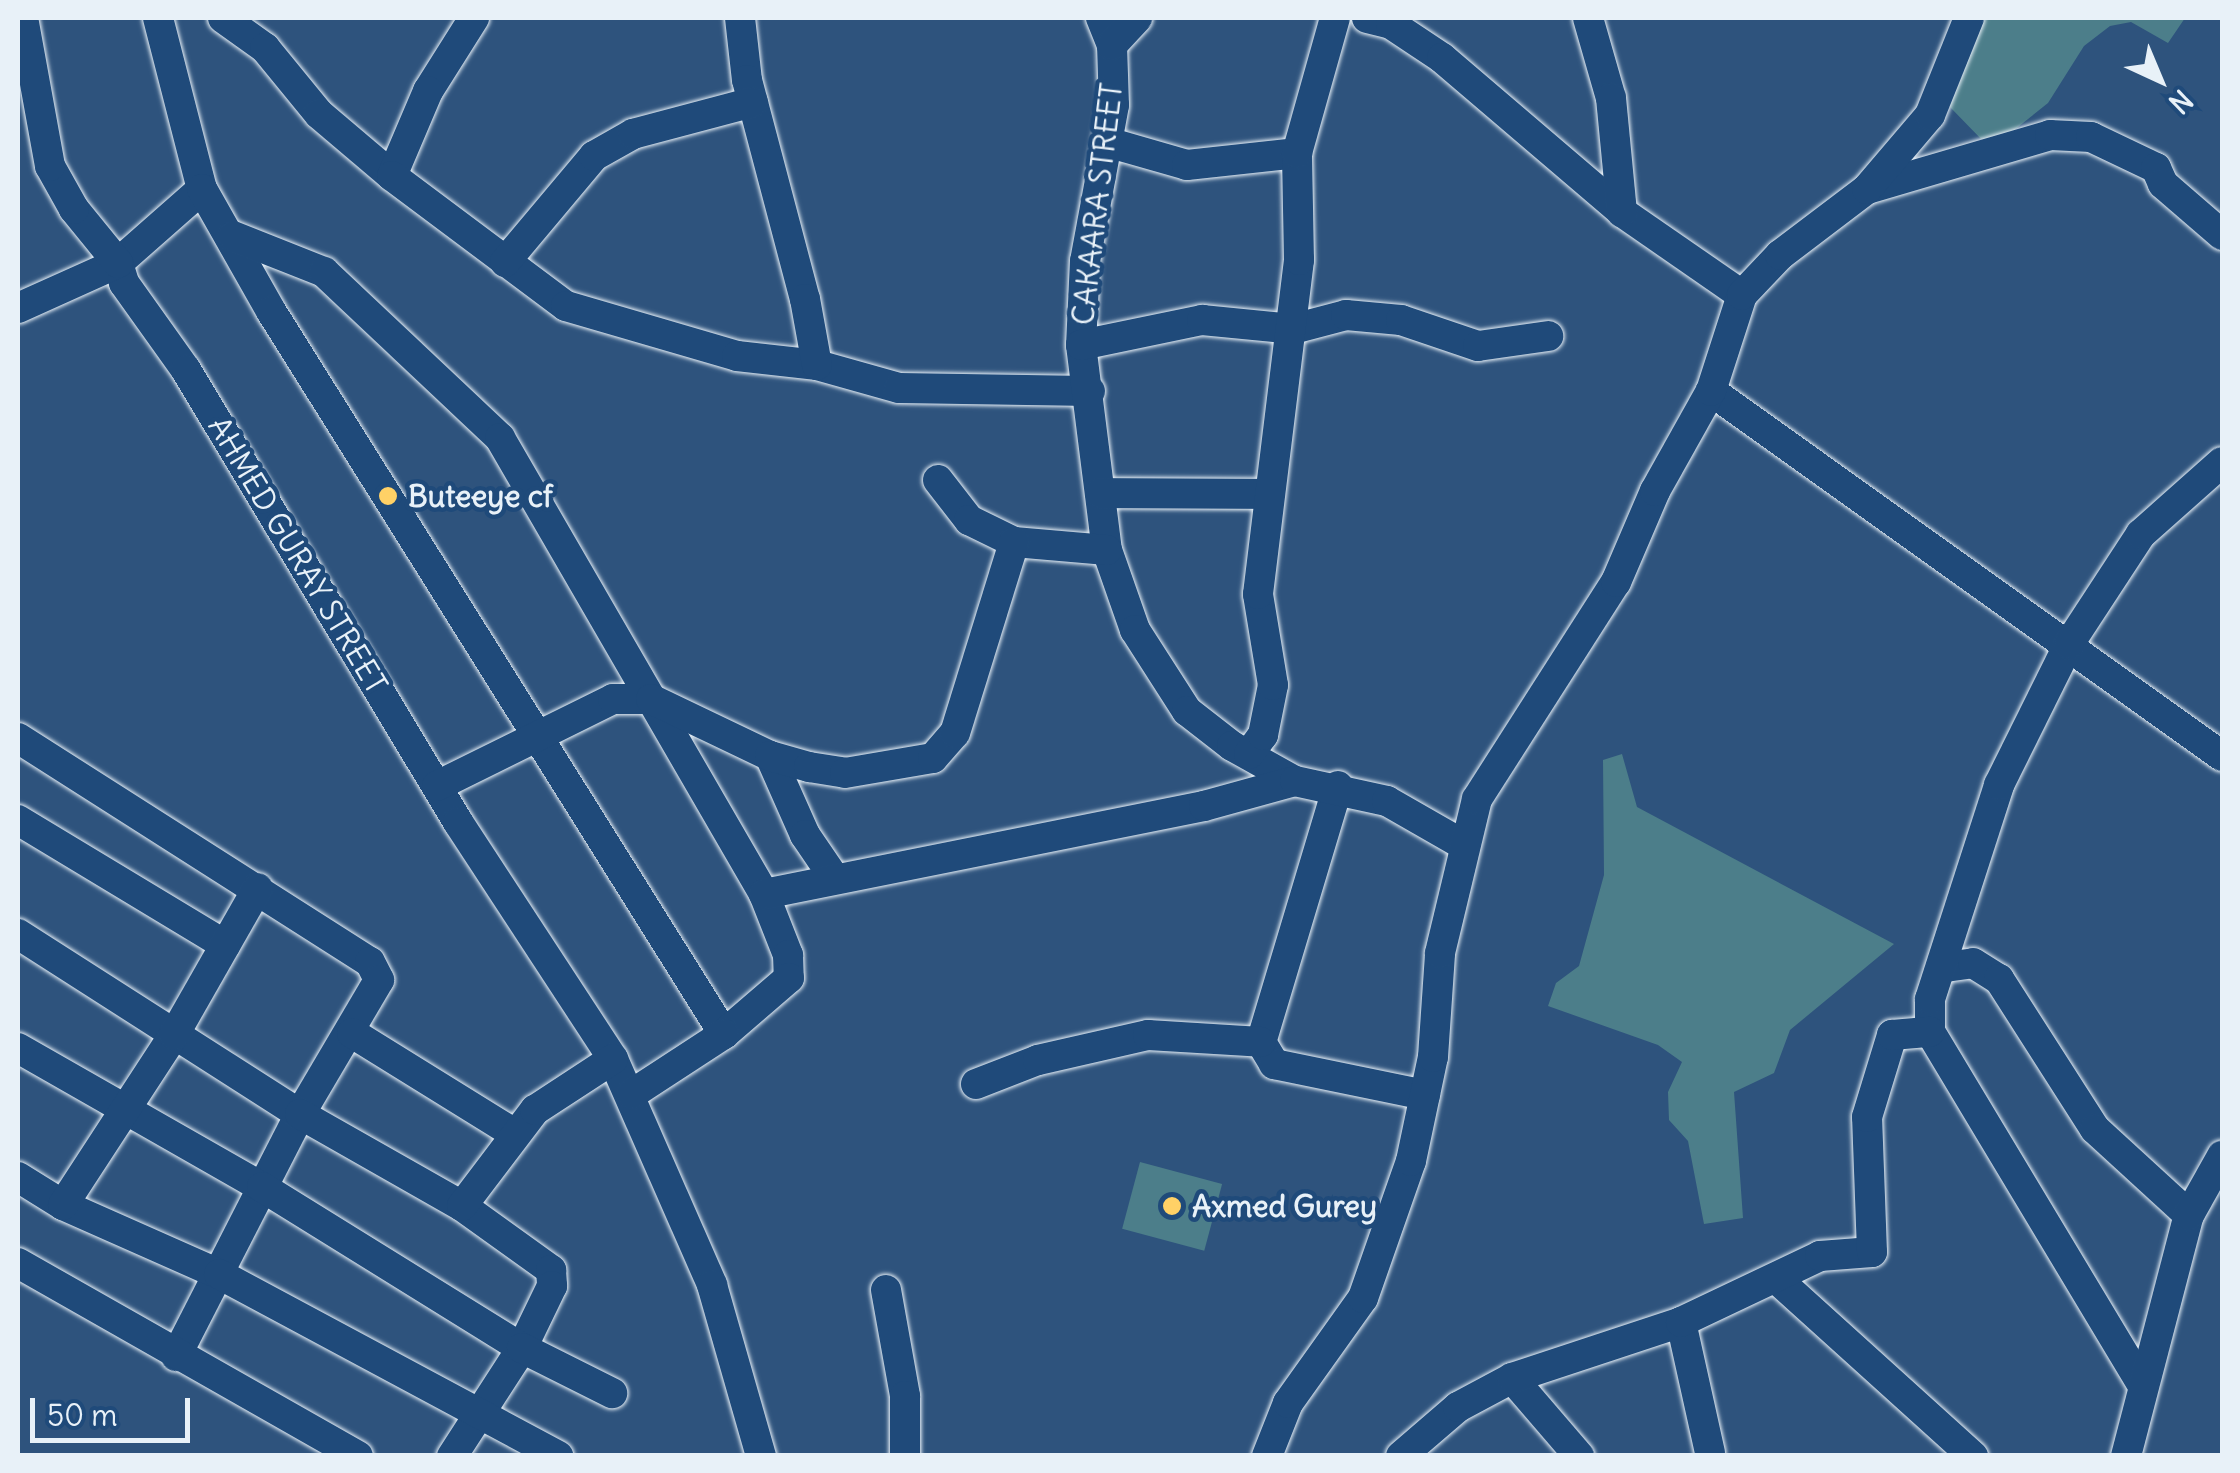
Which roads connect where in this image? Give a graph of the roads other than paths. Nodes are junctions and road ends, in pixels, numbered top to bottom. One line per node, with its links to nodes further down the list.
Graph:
1 (23, 18): 22 (street, AHMED GURAY STREET)
2 (158, 18): 17 (street)
3 (223, 18): 15 (street)
4 (474, 18): 15 (street)
5 (740, 18): 12 (street)
6 (1137, 18): 11 (street)
7 (1335, 18): 14 (street)
8 (1367, 18): 18 (street)
9 (1588, 18): 18 (street)
10 (1969, 18): 16 (street)
11 (1107, 31): 13 (street, CAKAARA STREET)
12 (752, 102): 21 (street); 28 (street)
13 (1107, 142): 14 (street); 27 (street, CAKAARA STREET)
14 (1297, 153): 25 (street)
15 (392, 176): 21 (street)
16 (1867, 189): 19 (street); 23 (street)
17 (202, 190): 20 (street); 22 (street)
18 (1622, 212): 23 (street)
19 (2222, 235)
20 (234, 236): 38 (street); 39 (street)
21 (505, 262): 28 (street)
22 (118, 263): 24 (street); 45 (street, AHMED GURAY STREET)
23 (1742, 295): 30 (street)
24 (18, 308)
25 (1293, 330): 26 (street); 27 (street); 34 (street)
26 (1548, 336)
27 (1081, 345): 29 (street, CAKAARA STREET)
28 (816, 365): 29 (street)
29 (1090, 391): 33 (street, CAKAARA STREET)
30 (1711, 391): 37 (street); 48 (street)
31 (2222, 462): 37 (street)
32 (938, 480): 35 (street)
33 (1100, 493): 34 (street); 36 (street, CAKAARA STREET)
34 (1266, 494): 42 (street)
35 (1014, 542): 36 (street); 43 (street)
36 (1106, 550): 42 (street, CAKAARA STREET)
37 (2069, 644): 41 (street); 54 (street)
38 (651, 699): 39 (street); 43 (street); 51 (street)
39 (536, 736): 45 (street); 57 (street)
40 (18, 738): 50 (street)
41 (2220, 748)
42 (1249, 754): 44 (street, CAKAARA STREET)
43 (770, 756): 49 (street)
44 (1295, 780): 46 (street); 49 (street)
45 (437, 786): 61 (street, AHMED GURAY STREET)
46 (1338, 786): 48 (street); 59 (street)
47 (18, 820): 53 (street)
48 (1462, 844): 64 (street)
49 (834, 880): 51 (street)
50 (258, 888): 53 (street); 56 (street)
51 (764, 894): 57 (street)
52 (18, 934): 58 (street)
53 (225, 945): 58 (street)
54 (1946, 967): 55 (street); 73 (street)
55 (1930, 1032): 76 (street); 82 (street)
56 (352, 1033): 66 (street); 67 (street)
57 (724, 1034): 63 (street)
58 (174, 1035): 65 (street); 66 (street)
59 (1262, 1042): 62 (street); 64 (street)
60 (18, 1048): 65 (street)
61 (613, 1059): 63 (street, AHMED GURAY STREET); 67 (street)
62 (976, 1084)
63 (632, 1094): 90 (street, AHMED GURAY STREET)
64 (1425, 1095): 92 (street)
65 (120, 1111): 70 (street); 71 (street)
66 (300, 1114): 70 (street); 72 (street)
67 (513, 1132): 72 (street)
68 (2222, 1156): 73 (street)
69 (18, 1177): 71 (street)
70 (262, 1188): 75 (street); 79 (street)
71 (63, 1205): 75 (street)
72 (462, 1206): 79 (street)
73 (2189, 1215): 82 (street)
74 (18, 1263): 80 (street)
75 (220, 1274): 80 (street); 84 (street)
76 (1778, 1280): 78 (street); 94 (street)
77 (886, 1290): 91 (street)
78 (1680, 1322): 81 (street); 86 (street)
79 (522, 1348): 83 (street); 84 (street)
80 (176, 1356): 87 (street)
81 (1512, 1378): 85 (street); 93 (street)
82 (2140, 1381): 95 (street)
83 (612, 1393)
84 (476, 1415): 88 (street); 89 (street)
85 (1415, 1452)
86 (1710, 1452)
87 (358, 1456)
88 (452, 1456)
89 (558, 1456)
90 (761, 1456)
91 (905, 1456)
92 (1267, 1456)
93 (1579, 1456)
94 (1973, 1456)
95 (2126, 1456)

